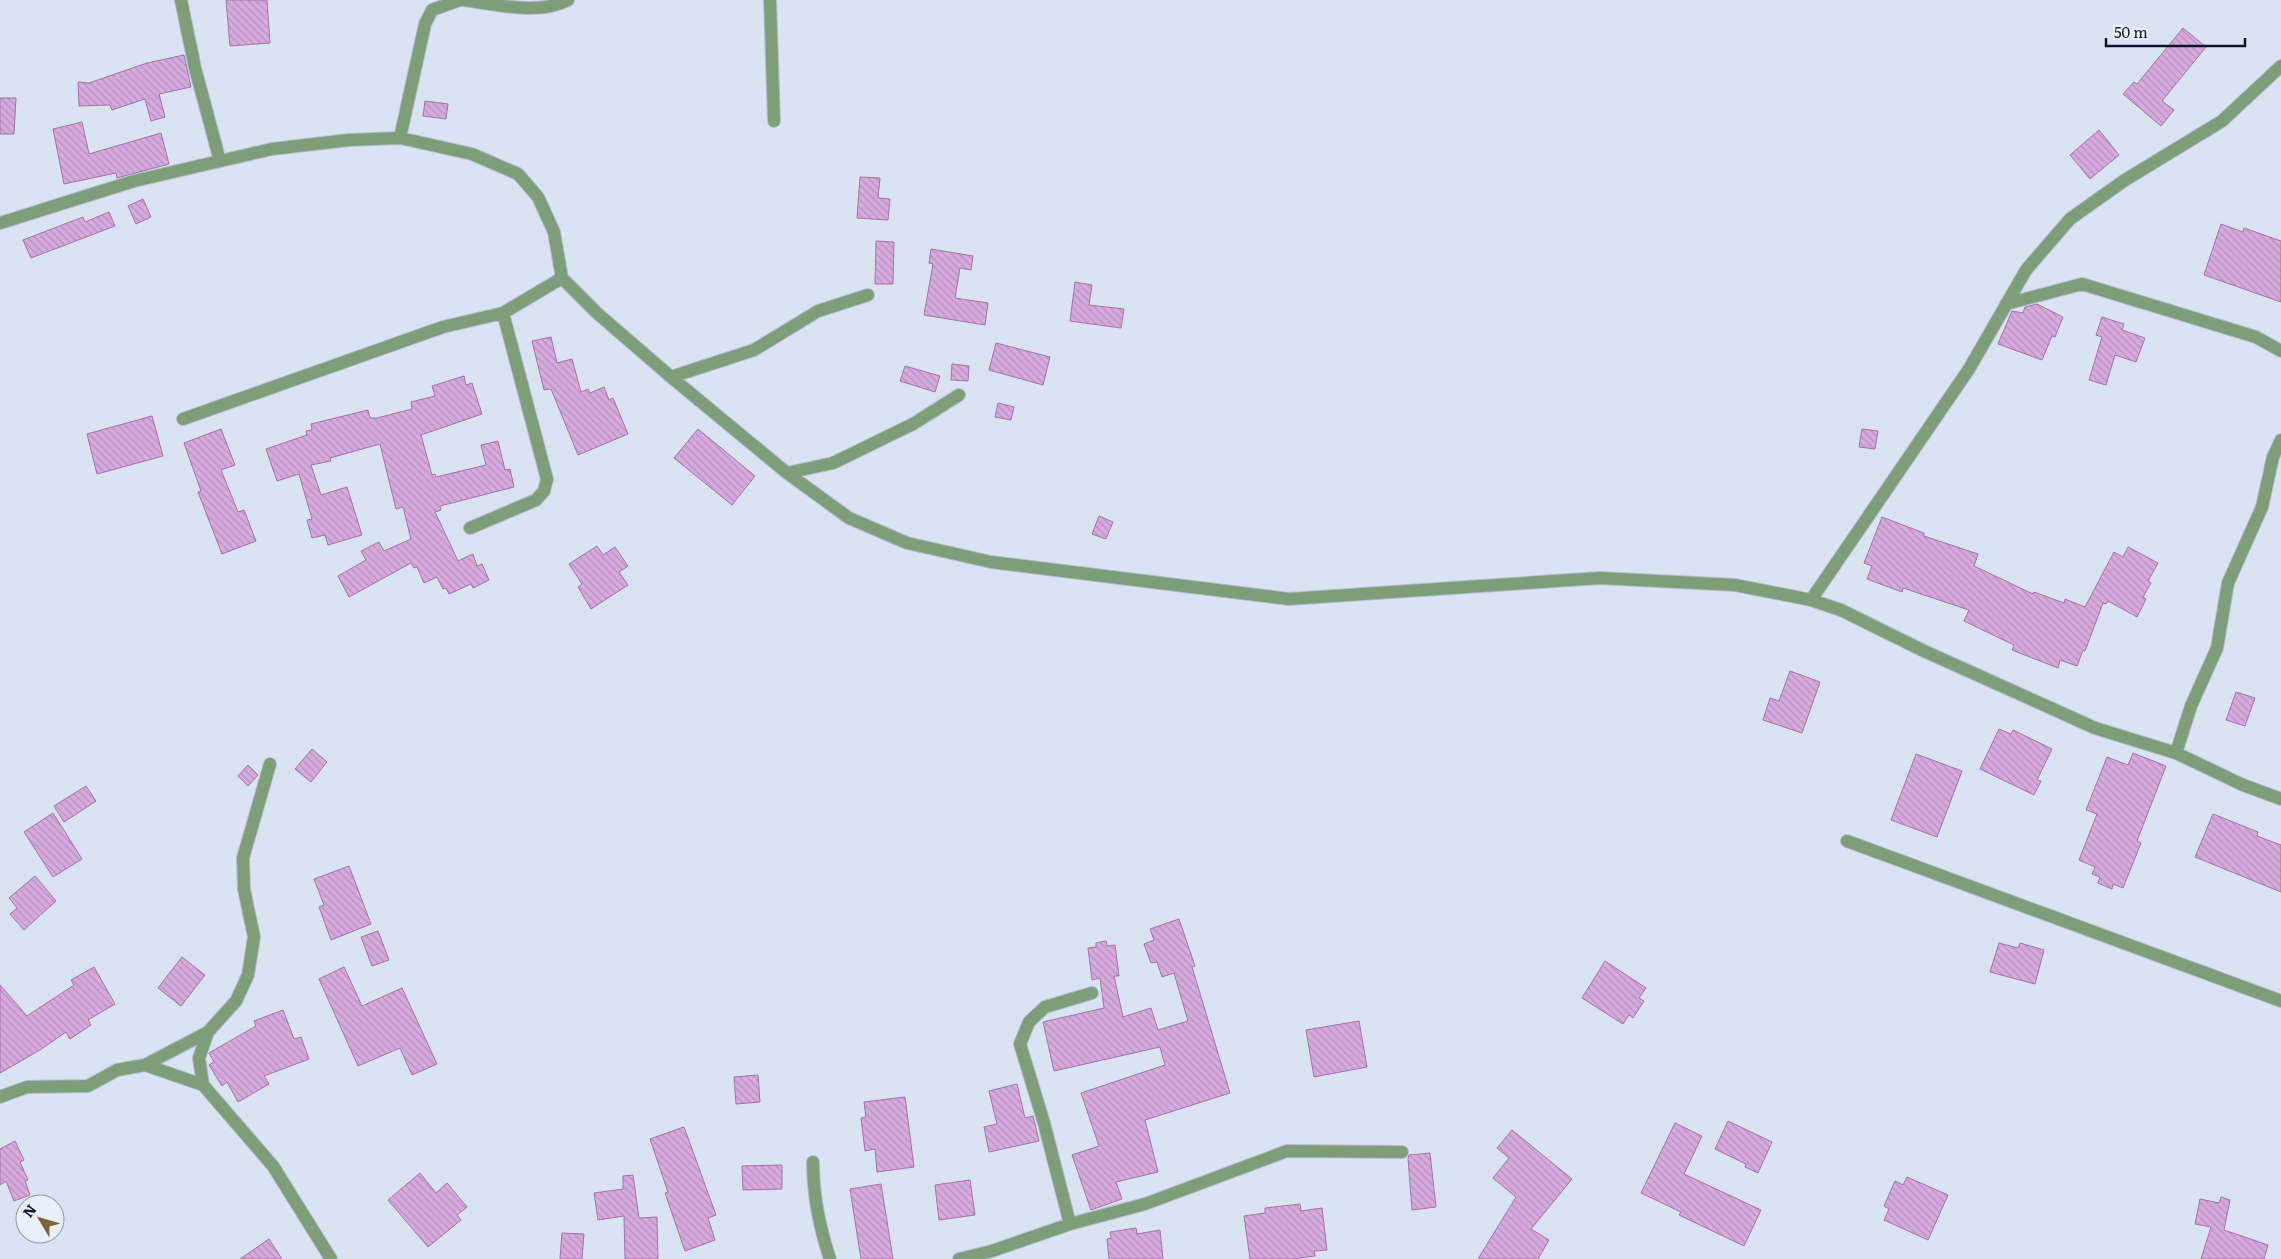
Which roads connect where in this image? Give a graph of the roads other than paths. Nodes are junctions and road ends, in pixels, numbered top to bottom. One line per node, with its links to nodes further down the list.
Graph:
1 (181, 0): 8 (street)
2 (462, 0): 3 (street); 7 (street)
3 (568, 0)
4 (770, 0): 6 (street)
5 (2281, 66): 12 (street)
6 (774, 121)
7 (400, 138): 8 (street); 10 (street)
8 (220, 161): 9 (street)
9 (0, 222)
10 (562, 278): 13 (street); 15 (street)
11 (868, 295): 15 (street)
12 (2006, 304): 14 (street); 21 (street)
13 (503, 313): 17 (street); 20 (street)
14 (2281, 351)
15 (670, 377): 19 (street)
16 (959, 395): 19 (street)
17 (183, 419)
18 (2281, 440): 22 (street)
19 (787, 473): 21 (street)
20 (470, 528)
21 (1811, 600): 22 (street)
22 (2176, 752): 24 (street)
23 (270, 764): 28 (street)
24 (2281, 799)
25 (1848, 842): 27 (street)
26 (1092, 993): 34 (street)
27 (2281, 1000)
28 (208, 1032): 29 (street); 30 (street)
29 (145, 1065): 30 (street); 31 (street)
30 (203, 1085): 35 (street)
31 (0, 1096)
32 (1402, 1152): 34 (street)
33 (813, 1162): 36 (street)
34 (1070, 1224): 37 (street)
35 (331, 1259)
36 (830, 1259)
37 (959, 1259)

